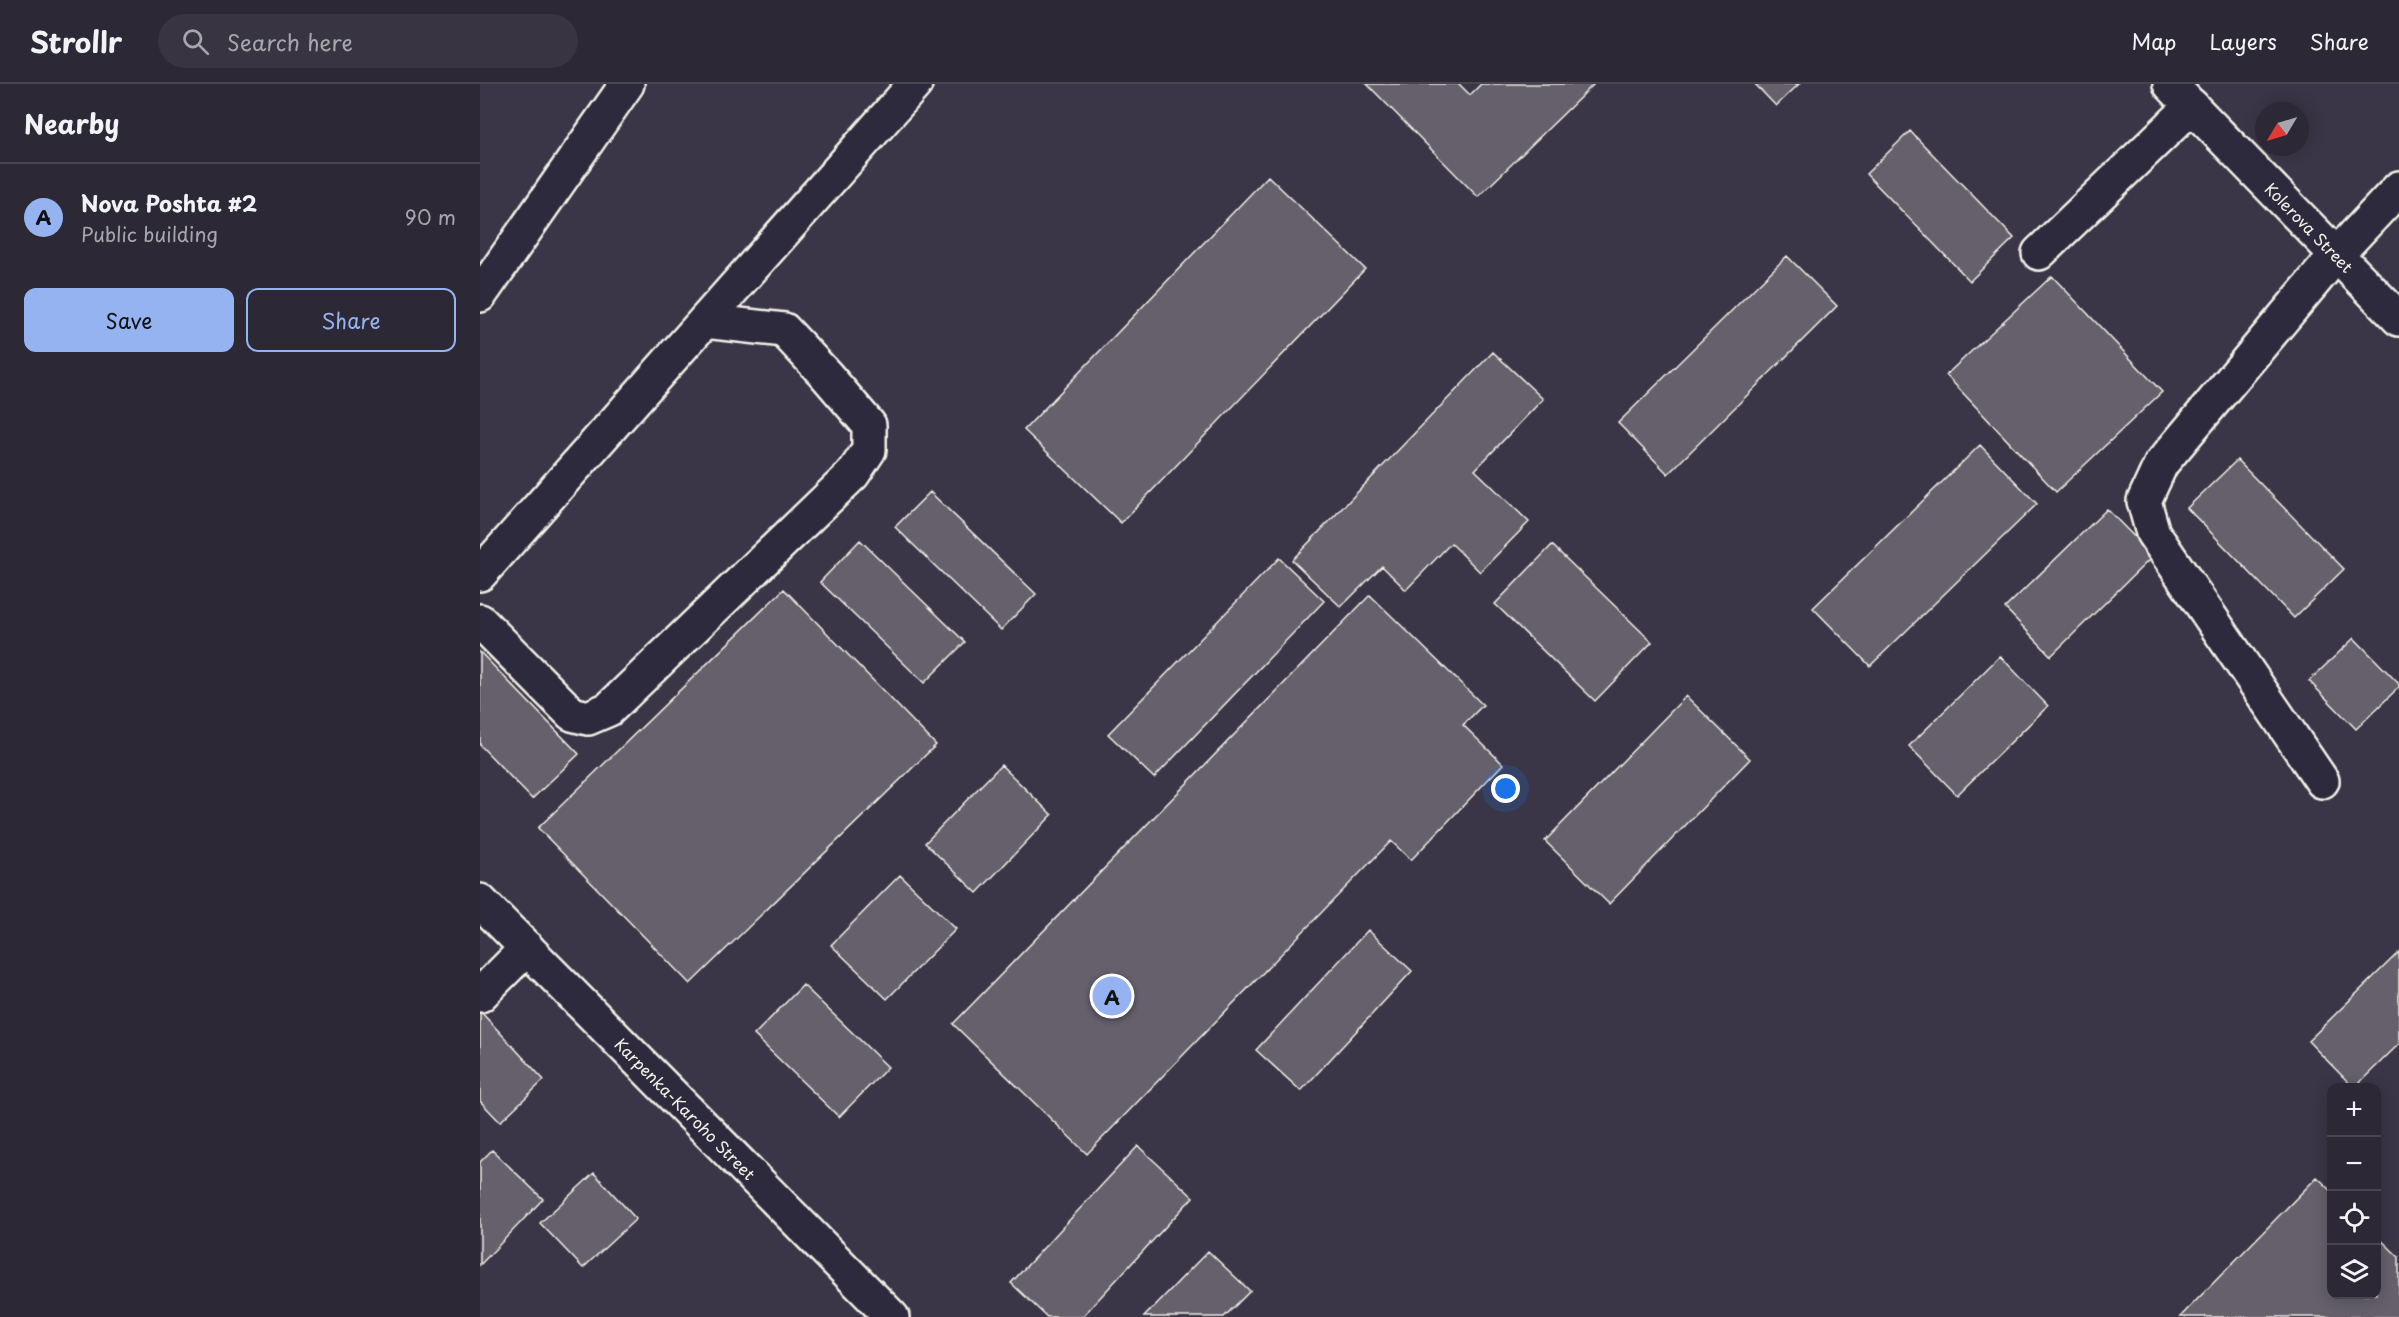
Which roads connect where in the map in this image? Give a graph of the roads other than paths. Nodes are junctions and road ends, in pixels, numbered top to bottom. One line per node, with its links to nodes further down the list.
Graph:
1 (627, 84): 7 (street)
2 (915, 84): 9 (street)
3 (2181, 95): 5 (street); 6 (street, Kolerova Street)
4 (2399, 188): 6 (street)
5 (2039, 253)
6 (2337, 254): 8 (street, Kolerova Street); 12 (street)
7 (480, 295)
8 (2399, 319)
9 (705, 321): 10 (street); 11 (street)
10 (480, 574)
11 (480, 621)
12 (2322, 781)
13 (480, 901): 14 (street, Karpenka-Karoho Street)
14 (527, 948): 15 (street); 16 (street, Karpenka-Karoho Street)
15 (480, 995)
16 (892, 1317)

